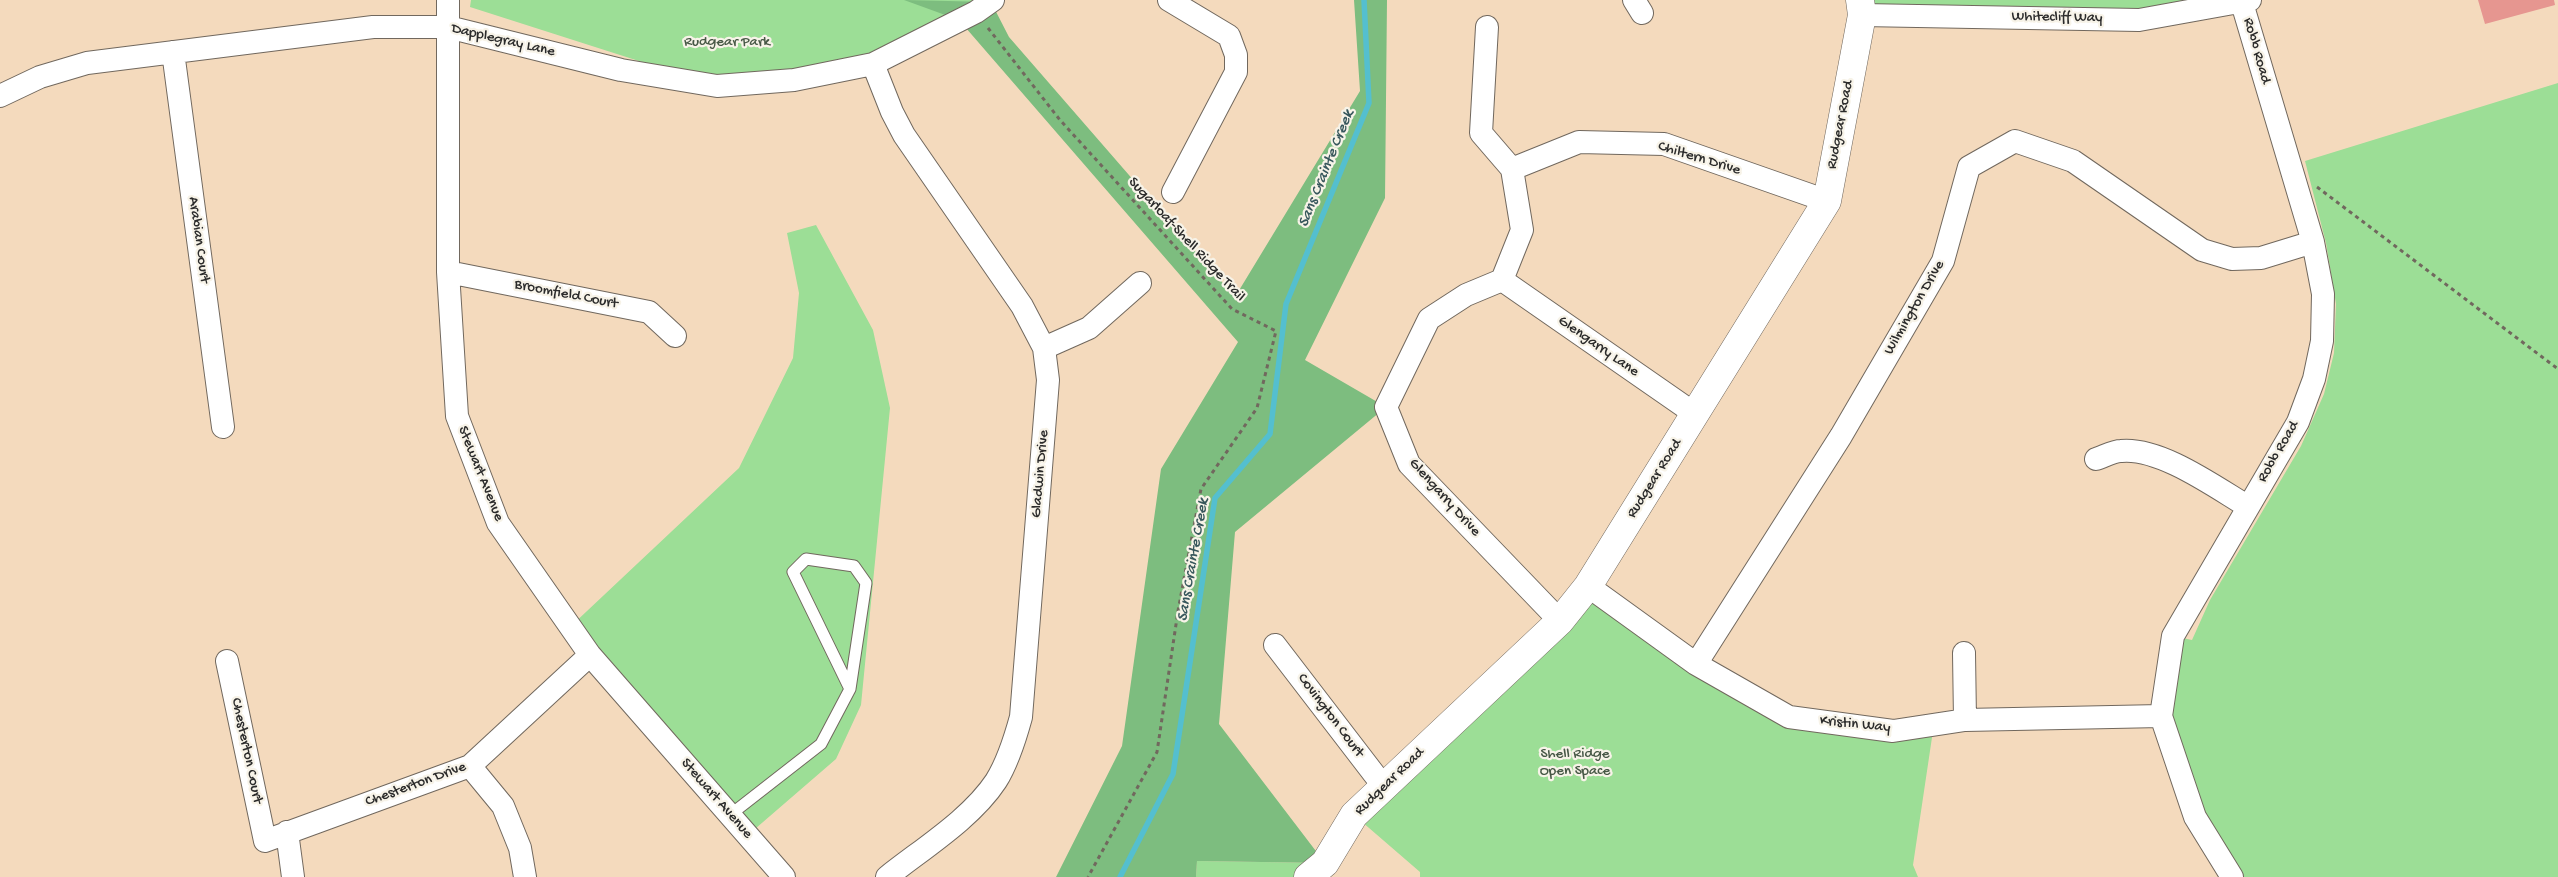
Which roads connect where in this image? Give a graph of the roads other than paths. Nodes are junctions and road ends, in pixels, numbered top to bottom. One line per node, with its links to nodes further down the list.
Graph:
1 (448, 0): 7 (street, Stewart Avenue)
2 (1169, 0): 5 (street)
3 (2246, 1): 6 (street, Whitecliff Way); 15 (street, Robb Road)
4 (984, 6): 10 (street, Dapplegray Lane)
5 (1194, 6): 13 (street)
6 (1861, 7): 14 (street, Rudgear Road)
7 (448, 27): 9 (street, Dapplegray Lane); 10 (street, Dapplegray Lane); 16 (street, Stewart Avenue)
8 (1487, 27): 12 (street)
9 (173, 52): 11 (street, Dapplegray Lane); 22 (street, Arabian Court)
10 (873, 64): 20 (street, Gladwin Drive)
11 (0, 96)
12 (1512, 168): 14 (street, Chiltern Drive); 17 (street)
13 (1173, 192)
14 (1827, 201): 21 (street, Rudgear Road)
15 (2313, 242): 24 (street, Robb Road); 31 (street, Wilmington Drive)
16 (448, 272): 19 (street, Broomfield Court); 29 (street, Stewart Avenue)
17 (1502, 280): 21 (street, Glengarry Lane); 26 (street, Glengarry Drive)
18 (1140, 283): 20 (street)
19 (676, 336)
20 (1044, 348): 43 (street, Gladwin Drive)
21 (1695, 414): 25 (street, Rudgear Road)
22 (224, 427)
23 (2096, 459): 24 (street)
24 (2247, 506): 33 (street, Robb Road)
25 (1588, 586): 26 (street, Rudgear Road); 31 (street, Kristin Way)
26 (1560, 621): 36 (street, Rudgear Road)
27 (1275, 645): 36 (street, Covington Court)
28 (1964, 653): 34 (street)
29 (590, 655): 35 (street, Chesterton Drive); 37 (street, Stewart Avenue)
30 (227, 660): 39 (street, Chesterton Court)
31 (1696, 664): 34 (street, Kristin Way)
32 (850, 689): 32 (lane); 37 (lane)
33 (2162, 716): 34 (street, Kristin Way); 45 (street, Robb Road)
34 (1965, 720)
35 (470, 766): 38 (street, Chesterton Drive); 41 (street)
36 (1384, 787): 44 (street, Rudgear Road)
37 (730, 815): 42 (street, Stewart Avenue)
38 (287, 832): 39 (street, Chesterton Drive); 40 (street)
39 (265, 841)
40 (293, 877)
41 (525, 877)
42 (784, 877)
43 (887, 877)
44 (1308, 877)
45 (2232, 877)

